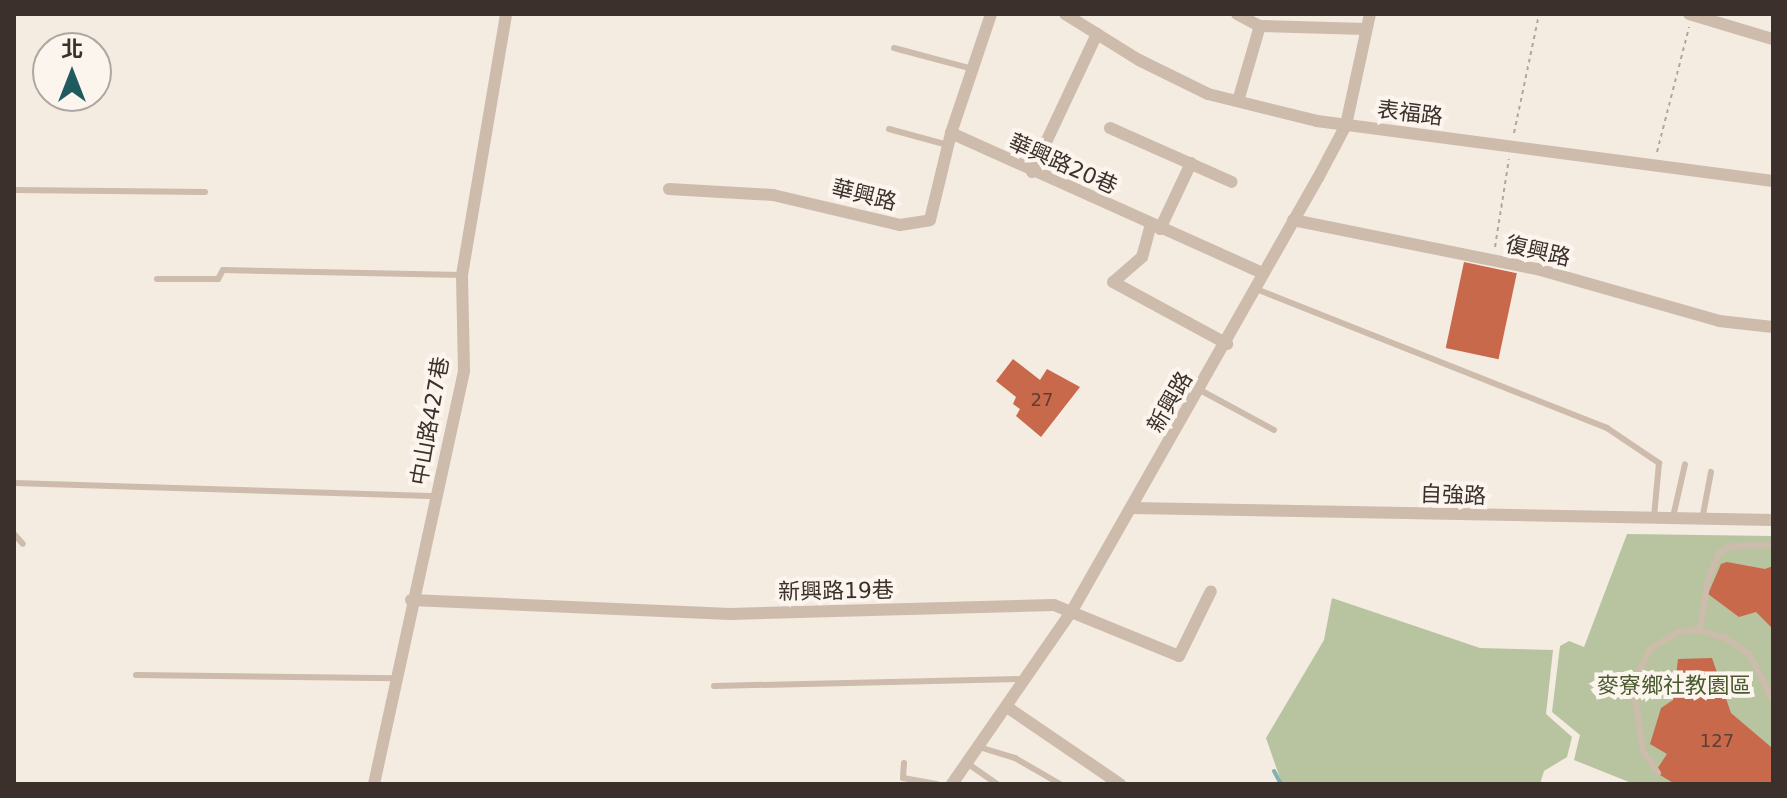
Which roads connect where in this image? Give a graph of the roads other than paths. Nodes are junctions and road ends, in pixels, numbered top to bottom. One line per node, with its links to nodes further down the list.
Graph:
1 (506, 14): 28 (street, 中山路427巷)
2 (991, 14): 12 (street, 華興路)
3 (1065, 14): 9 (street, 表福路)
4 (1237, 14): 7 (street)
5 (1370, 14): 8 (street, 新興路)
6 (1690, 14): 10 (street)
7 (1260, 26): 8 (street); 13 (street)
8 (1366, 29): 14 (street, 新興路)
9 (1097, 34): 13 (street, 表福路); 19 (street)
10 (1773, 39)
11 (894, 48): 12 (lane)
12 (973, 69): 17 (street, 華興路)
13 (1238, 101): 14 (street, 表福路)
14 (1346, 125): 20 (street, 表福路); 25 (street, 新興路)
15 (1110, 128): 18 (street)
16 (889, 129): 17 (lane)
17 (950, 139): 19 (street, 華興路20巷); 22 (street, 華興路)
18 (1191, 163): 21 (street); 26 (street)
19 (1032, 172): 26 (street, 華興路20巷)
20 (1773, 181)
21 (1232, 182)
22 (669, 189)
23 (14, 190): 24 (lane)
24 (205, 192)
25 (1293, 220): 27 (street, 新興路); 31 (street, 復興路)
26 (1155, 226): 27 (street, 華興路20巷); 32 (street)
27 (1263, 273): 30 (street, 新興路)
28 (462, 275): 29 (lane); 38 (street, 中山路427巷)
29 (157, 279)
30 (1256, 289): 32 (street, 新興路); 42 (lane)
31 (1773, 327)
32 (1227, 344): 33 (street, 新興路)
33 (1200, 390): 34 (lane); 39 (street, 新興路)
34 (1274, 430)
35 (1685, 464): 43 (lane)
36 (1711, 472): 40 (lane)
37 (14, 483): 38 (lane)
38 (438, 496): 48 (street, 中山路427巷)
39 (1132, 508): 42 (street, 自強路); 49 (street, 新興路)
40 (1702, 520): 41 (street, 自強路); 43 (street, 自強路)
41 (1773, 520)
42 (1653, 521): 43 (street, 自強路)
43 (1672, 521)
44 (14, 534): 45 (lane)
45 (23, 544)
46 (1773, 545): 50 (lane)
47 (1211, 591): 49 (street)
48 (411, 600): 49 (street, 新興路19巷); 52 (street, 中山路427巷)
49 (1073, 609): 53 (street, 新興路)
50 (1700, 630): 55 (lane); 60 (lane)
51 (136, 675): 52 (lane)
52 (395, 678): 61 (street, 中山路427巷)
53 (1024, 679): 54 (lane); 56 (street, 新興路)
54 (714, 686)
55 (1773, 700)
56 (1007, 707): 57 (street, 新興路); 66 (street)
57 (979, 747): 59 (street, 新興路); 65 (lane)
58 (904, 763): 62 (lane)
59 (967, 763): 63 (street, 新興路); 64 (lane)
60 (1658, 773)
61 (374, 784)
62 (936, 784)
63 (952, 784)
64 (997, 784)
65 (1060, 784)
66 (1120, 784)

